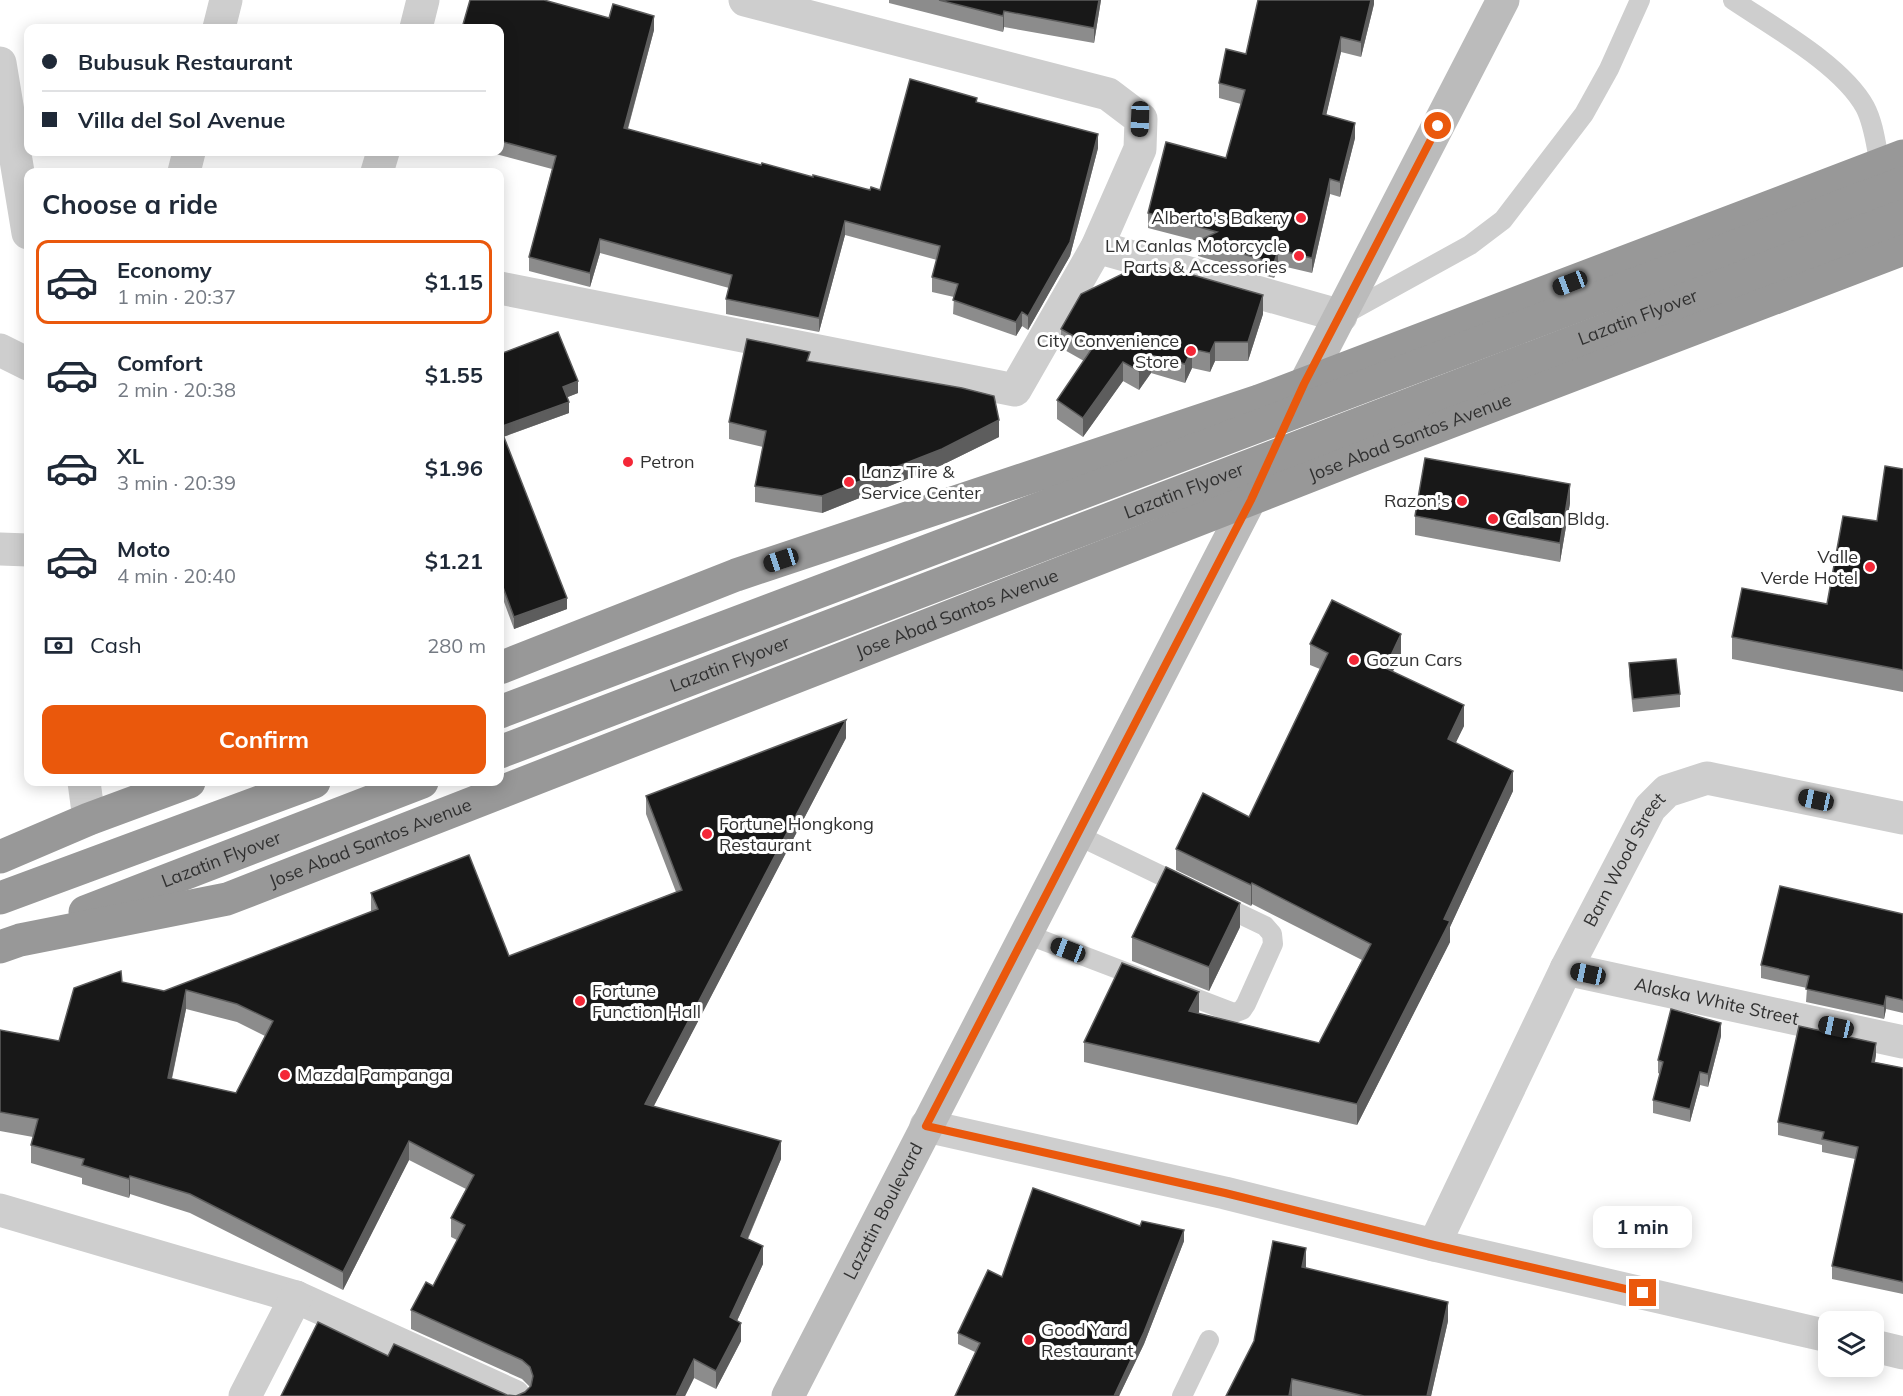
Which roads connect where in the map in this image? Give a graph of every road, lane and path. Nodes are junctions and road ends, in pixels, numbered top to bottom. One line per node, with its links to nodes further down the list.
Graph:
1 (226, 0): 7 (street)
2 (423, 0): 8 (street)
3 (745, 0): 13 (street)
4 (1503, 0): 16 (main road, Lazatin Boulevard)
5 (1640, 0): 16 (lane)
6 (1733, 0): 10 (lane)
7 (220, 24)
8 (417, 24)
9 (0, 63): 11 (street)
10 (1895, 168): 19 (highway); 27 (highway, Lazatin Flyover, bridge)
11 (24, 209)
12 (1903, 216): 28 (highway, Lazatin Flyover, bridge)
13 (1097, 247): 15 (street); 16 (street)
14 (1903, 249): 22 (highway, Jose Abad Santos Avenue)
15 (504, 289)
16 (1341, 316): 19 (main road, Lazatin Boulevard)
17 (0, 350): 18 (street)
18 (24, 362)
19 (1304, 384): 20 (highway); 21 (main road, Lazatin Boulevard)
20 (1259, 401): 21 (highway); 26 (highway)
21 (1290, 415): 22 (highway); 23 (main road, Lazatin Boulevard)
22 (1366, 454): 23 (highway, Jose Abad Santos Avenue)
23 (1251, 500): 35 (main road, Lazatin Boulevard); 39 (highway, Jose Abad Santos Avenue)
24 (0, 549): 25 (street)
25 (24, 550)
26 (504, 666)
27 (504, 710)
28 (504, 750)
29 (85, 786): 34 (street)
30 (178, 786): 34 (highway)
31 (304, 786): 37 (highway)
32 (411, 786): 39 (highway, Lazatin Flyover)
33 (1903, 818): 40 (street, Barn Wood Street)
34 (89, 819): 36 (highway)
35 (1077, 835): 38 (main road, Lazatin Boulevard); 38 (lane)
36 (0, 857)
37 (0, 898)
38 (1026, 934): 42 (main road, Lazatin Boulevard)
39 (10, 944)
40 (1566, 969): 41 (street, Alaska White Street); 44 (street, Barn Wood Street)
41 (1903, 1042)
42 (926, 1126): 44 (street); 52 (main road, Lazatin Boulevard)
43 (0, 1210): 45 (street)
44 (1434, 1245): 46 (street)
45 (296, 1297): 50 (street); 51 (street)
46 (1818, 1334)
47 (1209, 1340): 53 (lane)
48 (1884, 1348): 49 (street)
49 (1903, 1353)
50 (245, 1396)
51 (514, 1396)
52 (788, 1396)
53 (1182, 1396)

